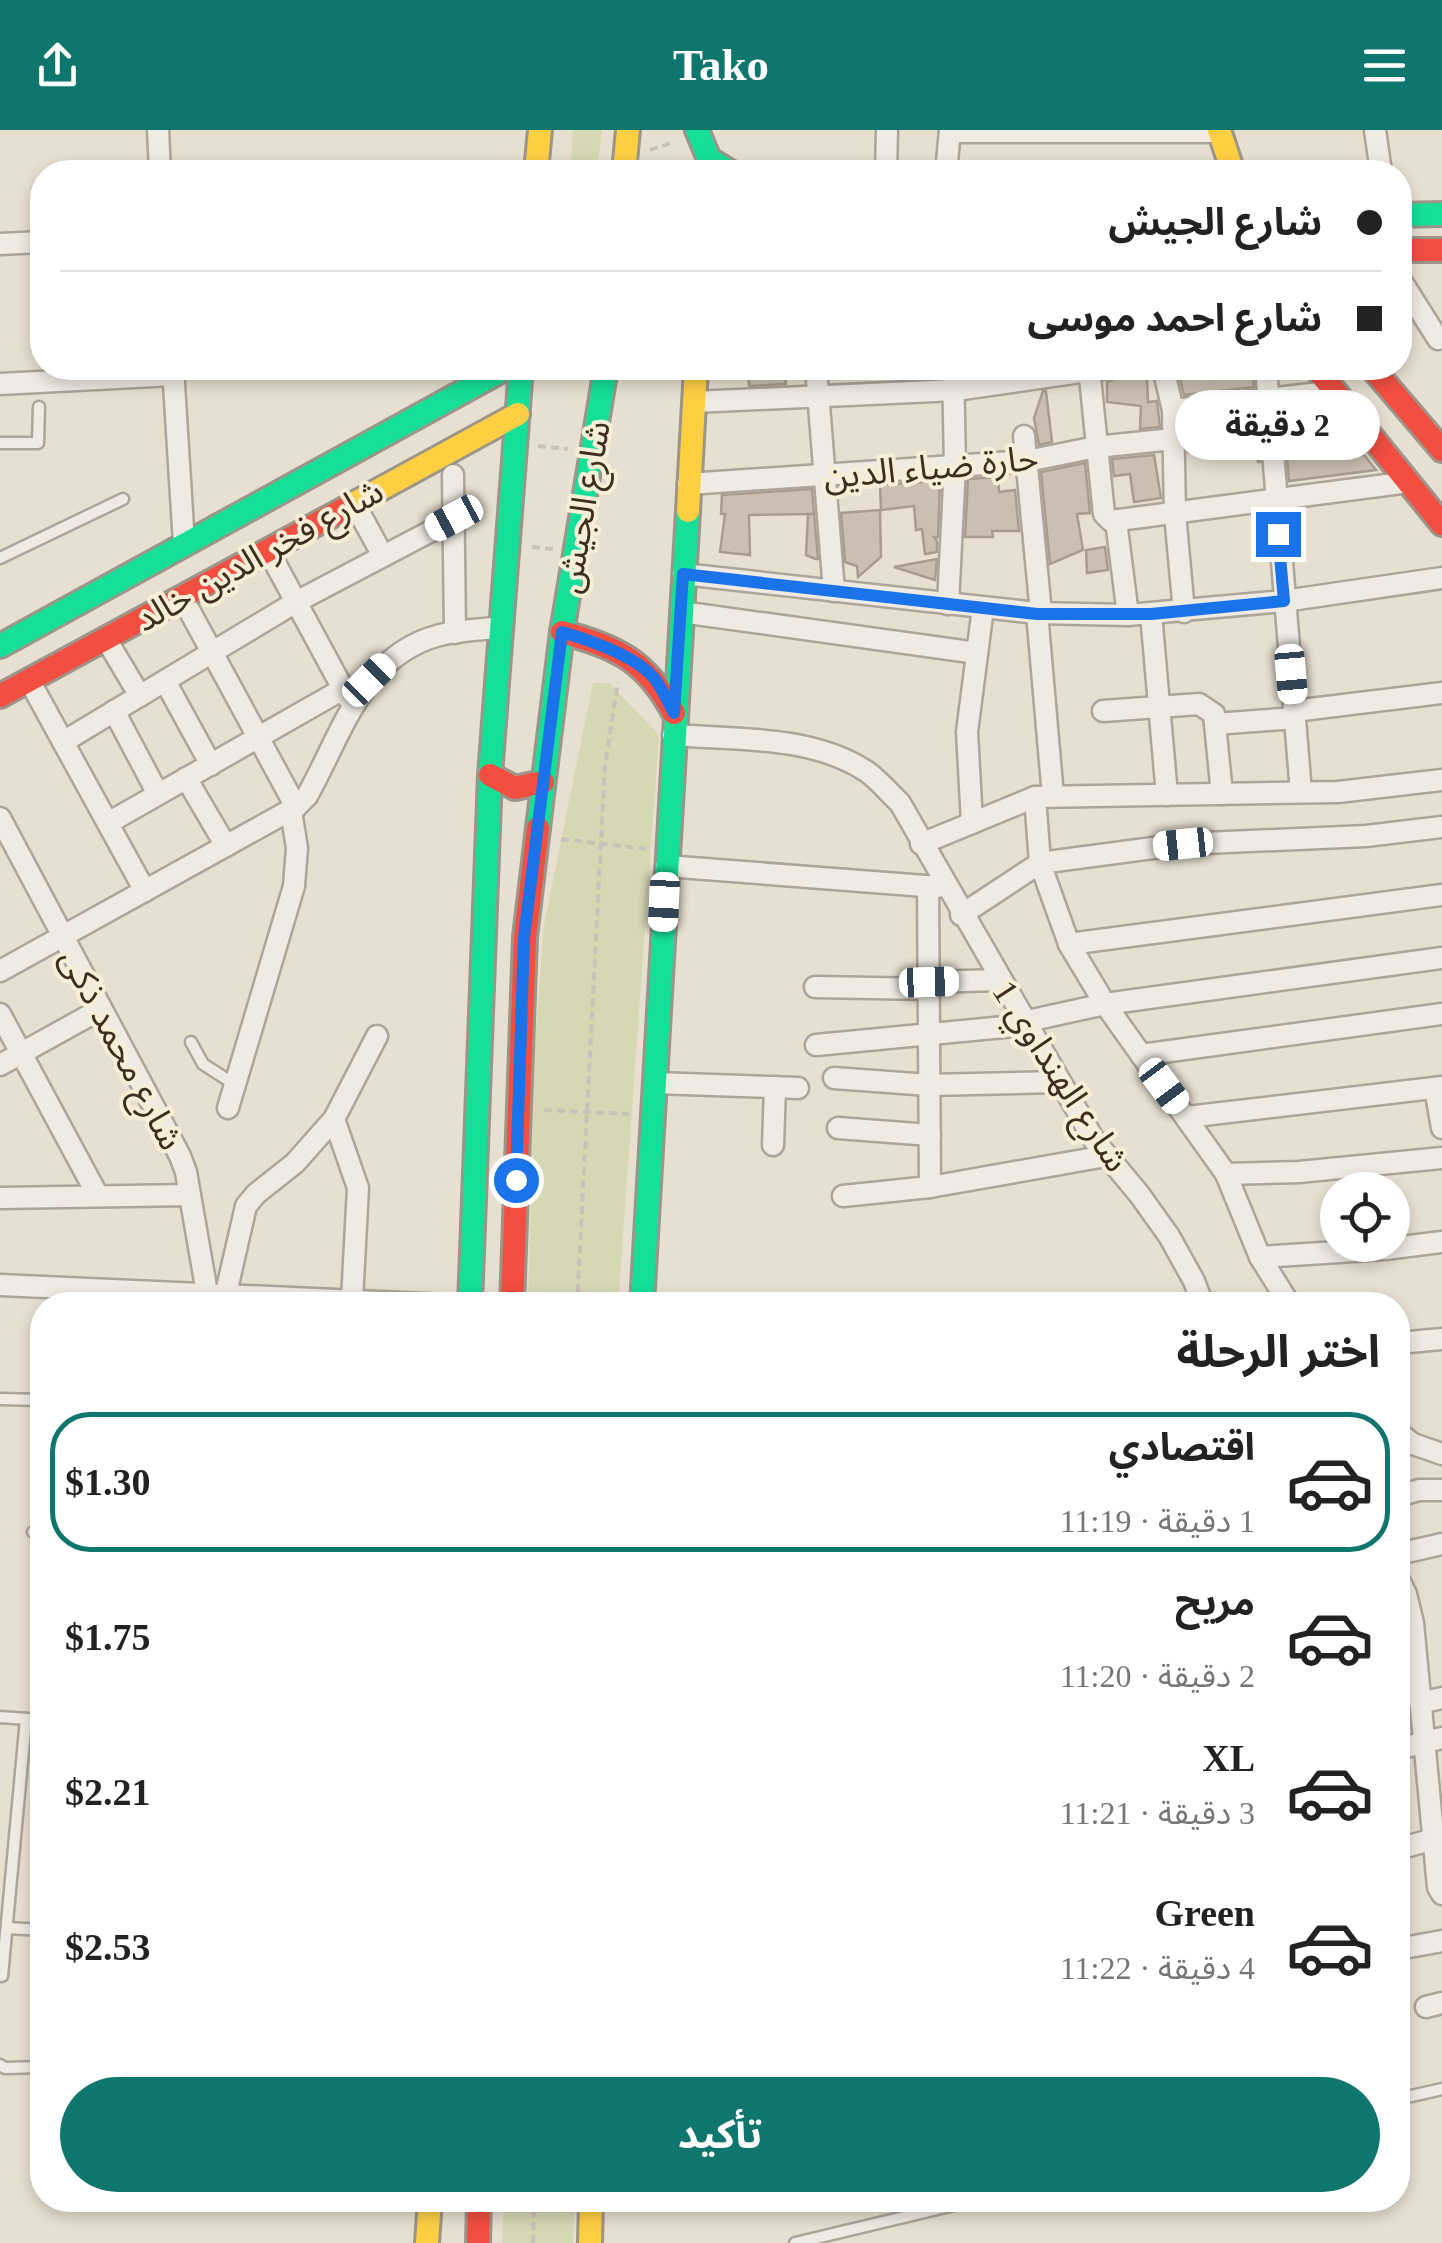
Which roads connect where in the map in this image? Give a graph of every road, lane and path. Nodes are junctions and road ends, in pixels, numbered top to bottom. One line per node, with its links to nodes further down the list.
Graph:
1 (158, 130): 9 (street)
2 (540, 130): 10 (main road)
3 (628, 130): 11 (main road)
4 (887, 130): 14 (street)
5 (1375, 130): 17 (street)
6 (950, 131): 7 (street); 15 (street)
7 (1220, 131): 16 (main road)
8 (697, 132): 12 (path); 13 (main road)
9 (159, 160)
10 (537, 160)
11 (626, 160)
12 (638, 160)
13 (712, 160)
14 (886, 160)
15 (947, 160)
16 (1229, 160)
17 (1379, 160)
18 (1442, 214): 19 (main road)
19 (1412, 215)
20 (30, 243): 21 (street)
21 (0, 244)
22 (1412, 250): 23 (main road)
23 (1442, 250)
24 (1412, 297): 25 (street)
25 (1438, 339)
26 (53, 380): 40 (street)
27 (174, 380): 69 (street)
28 (484, 380): 69 (main road, شارع فخر الدين خالد)
29 (520, 380): 48 (main road, شارع الجيش)
30 (604, 380): 55 (main road, شارع الجيش)
31 (695, 380): 45 (main road)
32 (816, 380): 43 (street)
33 (955, 380): 41 (street)
34 (1019, 380): 41 (street)
35 (1095, 380): 53 (street)
36 (1166, 380): 47 (street)
37 (1267, 380): 44 (street)
38 (1326, 380): 42 (main road)
39 (1382, 380): 54 (main road)
40 (0, 384)
41 (956, 390): 43 (street); 57 (street)
42 (1336, 392): 44 (street); 60 (main road)
43 (817, 396): 45 (street); 59 (street)
44 (1268, 398): 47 (street); 63 (street)
45 (694, 402): 61 (main road)
46 (39, 407): 51 (lane)
47 (1173, 410): 50 (street)
48 (518, 414): 52 (main road, شارع الجيش); 64 (main road, شارع فخر الدين خالد)
49 (1024, 436): 56 (street)
50 (1173, 439): 53 (street, حارة ضياء الدين); 65 (street)
51 (0, 443)
52 (515, 444): 55 (path); 70 (main road, شارع الجيش)
53 (1096, 446): 56 (street, حارة ضياء الدين); 67 (street)
54 (1442, 450)
55 (592, 451): 72 (main road, شارع الجيش)
56 (1027, 462): 57 (street, حارة ضياء الدين); 85 (street)
57 (955, 466): 59 (street, حارة ضياء الدين); 81 (street)
58 (453, 475): 66 (street)
59 (825, 477): 61 (street, حارة ضياء الدين); 77 (street)
60 (1409, 482): 63 (street); 68 (main road)
61 (688, 484): 75 (main road)
62 (123, 499): 74 (lane)
63 (1275, 501): 65 (street); 79 (street)
64 (354, 503): 71 (main road, شارع فخر الدين خالد); 73 (street)
65 (1175, 514): 67 (street); 84 (street)
66 (454, 518): 73 (street); 90 (street)
67 (1116, 521): 87 (street)
68 (1442, 524)
69 (184, 544): 92 (main road, شارع فخر الدين خالد)
70 (508, 544): 72 (path); 88 (main road, شارع الجيش)
71 (268, 550): 78 (main road, شارع فخر الدين خالد); 80 (street)
72 (576, 551): 89 (main road, شارع الجيش)
73 (383, 556): 80 (street)
74 (0, 558)
75 (683, 574): 77 (street); 83 (main road)
76 (1442, 578): 79 (street)
77 (834, 590): 81 (street)
78 (182, 596): 91 (main road, شارع فخر الدين خالد); 93 (street)
79 (1284, 601): 84 (street); 104 (street)
80 (296, 602): 93 (street); 100 (street)
81 (948, 604): 82 (street)
82 (983, 608): 85 (street); 94 (street)
83 (680, 612): 94 (street); 105 (main road)
84 (1184, 612): 86 (street)
85 (1039, 614): 87 (street); 118 (street)
86 (1151, 614): 87 (street); 101 (street)
87 (1128, 615)
88 (501, 627): 90 (street); 110 (main road, شارع الجيش)
89 (562, 632): 95 (main road); 113 (main road, شارع الجيش)
90 (455, 633): 100 (street)
91 (106, 639): 97 (main road, شارع فخر الدين خالد); 99 (street)
92 (0, 646)
93 (212, 653): 96 (street); 107 (street)
94 (977, 653): 122 (street)
95 (623, 657): 105 (main road); 126 (path)
96 (165, 681): 99 (street); 109 (street)
97 (10, 684): 108 (street)
98 (1442, 692): 104 (street)
99 (140, 696): 102 (street)
100 (348, 698): 107 (street); 119 (street)
101 (1159, 707): 103 (street); 106 (street); 117 (street)
102 (114, 711): 108 (street); 115 (street)
103 (1103, 711)
104 (1294, 714): 106 (street); 114 (street)
105 (674, 724): 127 (street, شارع الهنداوي 1); 129 (main road)
106 (1215, 724): 116 (street)
107 (258, 738): 109 (street); 119 (street)
108 (63, 742): 121 (street)
109 (211, 764): 111 (street)
110 (490, 775): 113 (main road); 124 (main road, شارع الجيش)
111 (186, 778): 115 (street); 128 (street)
112 (1442, 780): 114 (street)
113 (544, 782): 125 (main road, شارع الجيش)
114 (1301, 792): 116 (street)
115 (158, 794): 121 (street)
116 (1222, 794): 117 (street)
117 (1167, 795): 118 (street)
118 (1044, 796): 122 (street); 130 (street)
119 (294, 809): 128 (street); 157 (street)
120 (0, 818): 135 (street, شارع محمد ذكى)
121 (108, 823): 132 (street)
122 (972, 823): 127 (street)
123 (1442, 826): 130 (street)
124 (488, 832): 125 (main road); 187 (main road, شارع الجيش)
125 (537, 836): 126 (path); 163 (main road, شارع الجيش)
126 (601, 843): 129 (path); 164 (path)
127 (922, 844): 131 (street, شارع الهنداوي 1)
128 (226, 846): 132 (street)
129 (666, 859): 131 (street); 156 (main road)
130 (1040, 864): 134 (street); 136 (street)
131 (937, 887): 134 (street, شارع الهنداوي 1); 141 (street)
132 (145, 891): 135 (street)
133 (1442, 895): 136 (street)
134 (961, 914): 139 (street, شارع الهنداوي 1)
135 (62, 937): 138 (street); 143 (street, شارع محمد ذكى)
136 (1069, 944): 142 (street)
137 (1442, 958): 142 (street)
138 (0, 971)
139 (999, 980): 141 (street); 146 (street, شارع الهنداوي 1)
140 (815, 986): 141 (street)
141 (929, 986): 147 (street)
142 (1105, 1004): 146 (street); 152 (street)
143 (101, 1009): 151 (street); 176 (street, شارع محمد ذكى)
144 (0, 1014): 151 (street)
145 (1442, 1014): 152 (street)
146 (1024, 1023): 147 (street); 155 (street, شارع الهنداوي 1)
147 (929, 1034): 150 (street); 158 (street)
148 (377, 1036): 167 (street)
149 (191, 1042): 157 (lane)
150 (816, 1045)
151 (21, 1053): 153 (street); 178 (street)
152 (1141, 1055): 166 (street)
153 (0, 1065)
154 (834, 1078): 158 (street)
155 (1059, 1082): 158 (street); 172 (street, شارع الهنداوي 1)
156 (654, 1083): 160 (street); 165 (main road)
157 (235, 1084): 162 (street)
158 (930, 1085): 170 (street)
159 (1439, 1087): 166 (street); 169 (street)
160 (775, 1088): 161 (street); 171 (street)
161 (798, 1088)
162 (228, 1108)
163 (519, 1109): 164 (path); 188 (main road, شارع الجيش)
164 (587, 1112): 165 (path); 189 (path)
165 (653, 1115): 190 (main road)
166 (1187, 1117): 174 (street)
167 (334, 1119): 185 (street); 186 (street)
168 (838, 1128): 170 (street)
169 (1442, 1128)
170 (930, 1135): 175 (street)
171 (773, 1145)
172 (1106, 1156): 175 (street); 191 (street, شارع الهنداوي 1)
173 (1442, 1158): 174 (street)
174 (1226, 1174): 181 (street)
175 (930, 1187): 179 (street)
176 (190, 1195): 178 (street); 184 (street, شارع محمد ذكى)
177 (1, 1196): 178 (street)
178 (98, 1196)
179 (844, 1196)
180 (1442, 1242): 181 (street)
181 (1260, 1257): 192 (street)
182 (0, 1286): 183 (street)
183 (134, 1292)
184 (222, 1292)
185 (224, 1292)
186 (352, 1292)
187 (470, 1292)
188 (512, 1292)
189 (578, 1292)
190 (643, 1292)
191 (1197, 1292)
192 (1282, 1292)
193 (1442, 1338): 194 (street)
194 (1410, 1342)
195 (0, 1399): 196 (lane)
196 (30, 1400)
197 (1410, 1442): 198 (street)
198 (1442, 1454)
199 (1442, 1490): 200 (street)
200 (1410, 1493)
201 (1442, 1544): 202 (street)
202 (1410, 1551)
203 (1410, 1610): 205 (street)
204 (1442, 1698): 205 (street)
205 (1420, 1702): 209 (street)
206 (0, 1717): 207 (lane)
207 (26, 1719): 208 (lane); 215 (lane)
208 (30, 1719)
209 (1433, 1740): 210 (street)
210 (1436, 1806): 211 (street)
211 (1434, 1839): 212 (street); 213 (street)
212 (1410, 1845)
213 (1439, 1867): 214 (street)
214 (1442, 1894)
215 (7, 1928): 216 (lane); 219 (lane)
216 (30, 1929)
217 (1442, 1941): 218 (street)
218 (1410, 1946)
219 (2, 1976)
220 (0, 2065): 221 (lane)
221 (30, 2066)
222 (1442, 2088): 223 (lane)
223 (1410, 2096)
224 (429, 2212): 229 (main road)
225 (479, 2212): 230 (main road)
226 (534, 2212): 231 (path)
227 (591, 2212): 232 (main road)
228 (925, 2212): 233 (lane)
229 (428, 2243)
230 (478, 2243)
231 (533, 2243)
232 (590, 2243)
233 (795, 2243)

